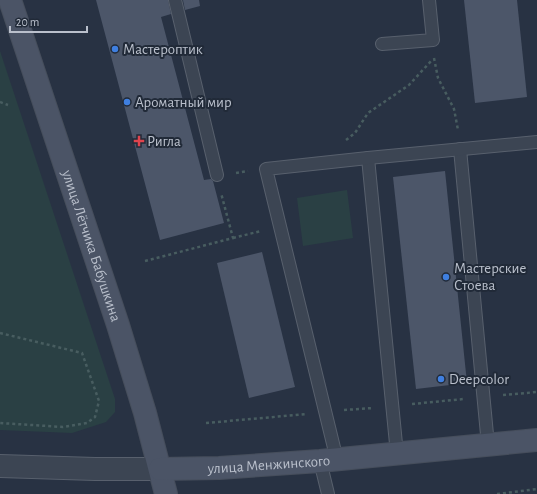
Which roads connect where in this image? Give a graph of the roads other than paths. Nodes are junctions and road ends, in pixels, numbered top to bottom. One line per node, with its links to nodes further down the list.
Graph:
1 (10, 0): 14 (main road, улица Лётчика Бабушкина)
2 (175, 0): 8 (lane)
3 (429, 0): 4 (lane)
4 (382, 44)
5 (537, 142): 6 (lane)
6 (460, 149): 7 (lane); 10 (lane)
7 (368, 158): 11 (lane); 12 (lane)
8 (217, 175)
9 (537, 440): 10 (main road, улица Менжинского)
10 (488, 445): 11 (main road, улица Менжинского)
11 (397, 454): 12 (main road, улица Менжинского)
12 (328, 461): 14 (main road, улица Менжинского); 16 (lane)
13 (0, 466): 14 (street, улица Менжинского)
14 (160, 469): 15 (main road, улица Лётчика Бабушкина)
15 (166, 494)
16 (328, 494)

